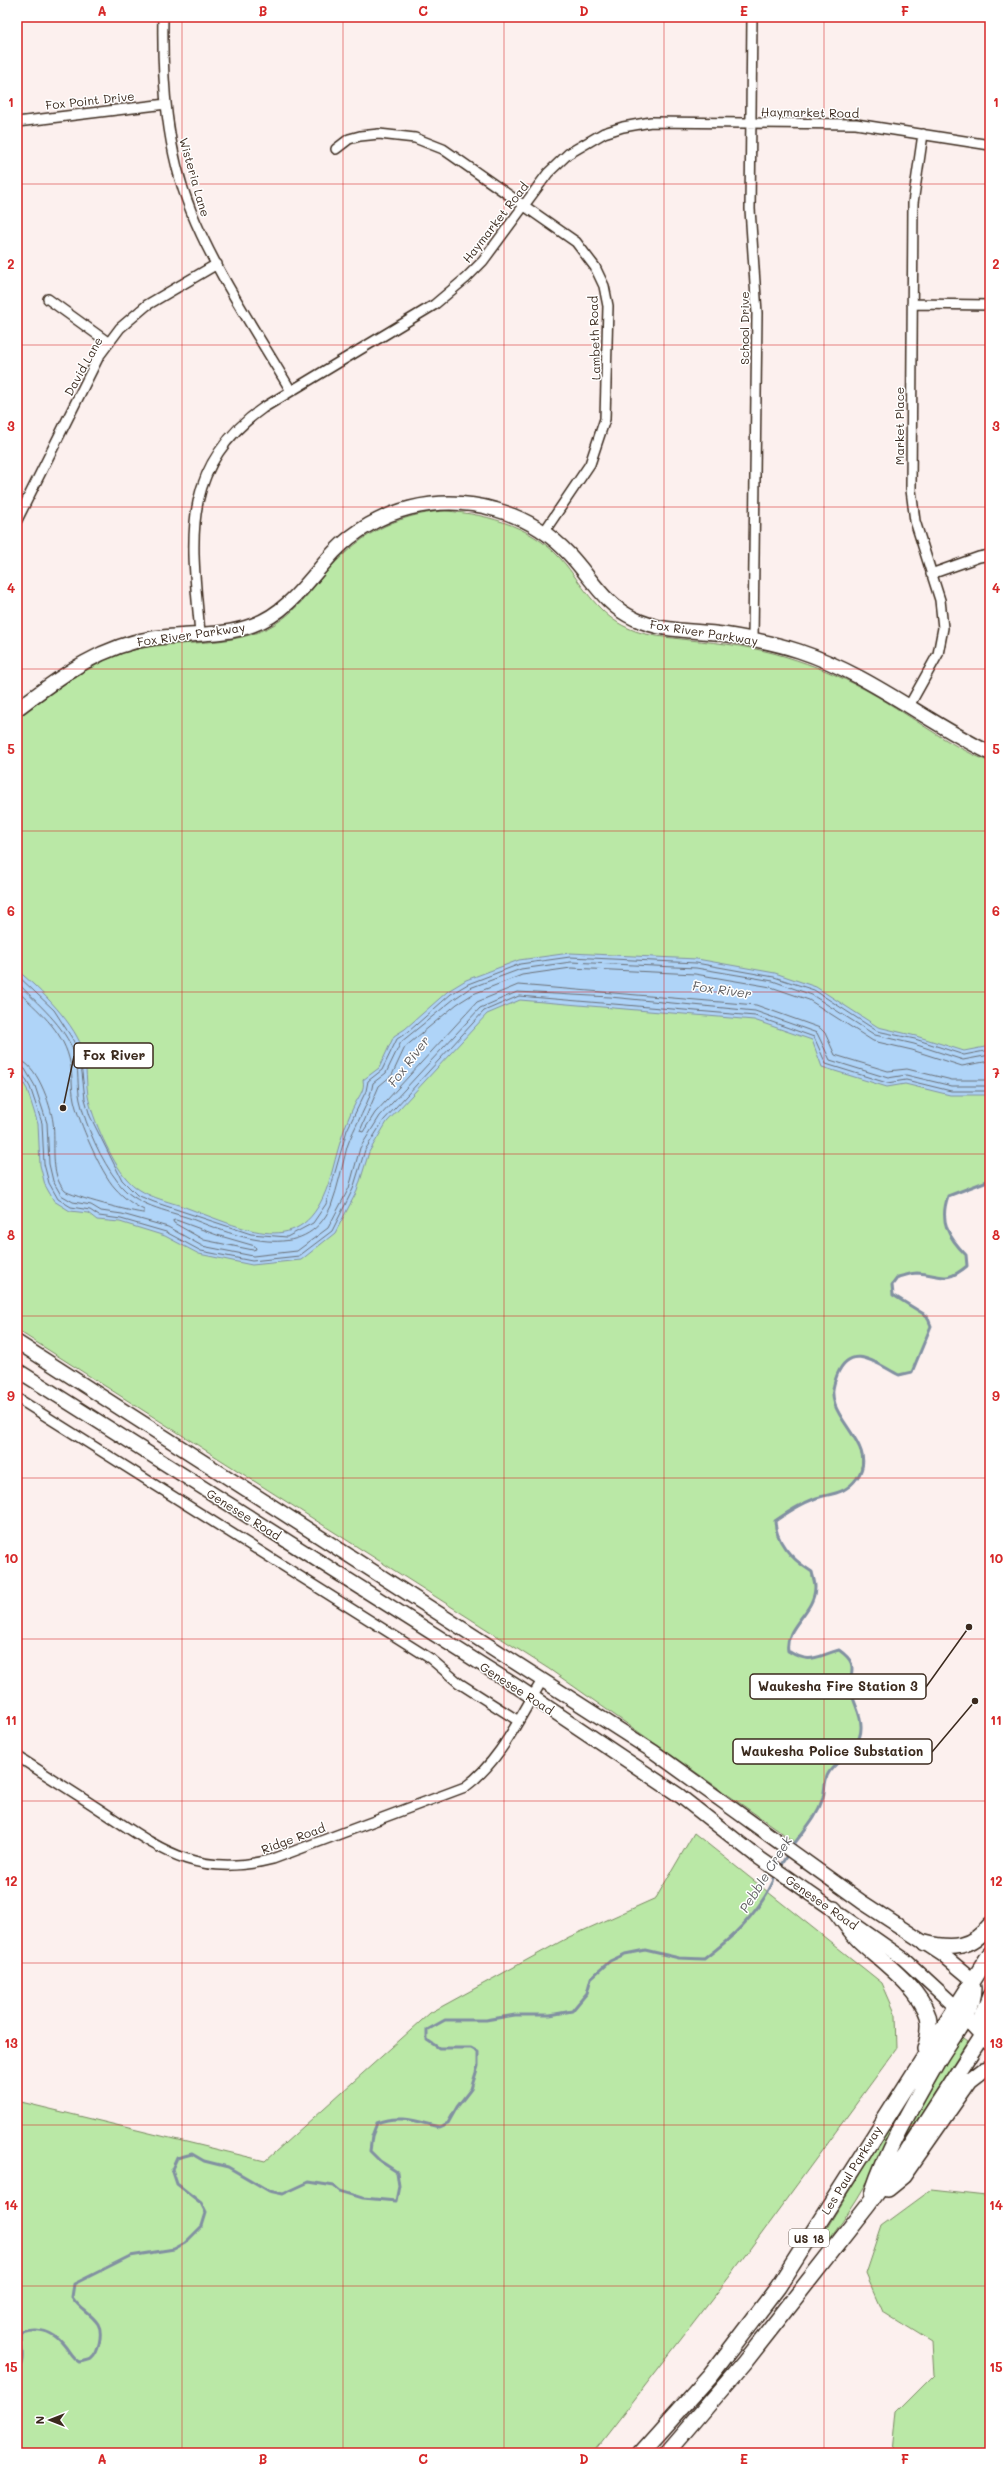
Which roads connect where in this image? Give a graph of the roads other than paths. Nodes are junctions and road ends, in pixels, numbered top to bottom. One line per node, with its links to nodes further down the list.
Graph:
1 (164, 17): 3 (street, Wisteria Lane)
2 (752, 17): 5 (street, School Drive)
3 (166, 104): 4 (street, Fox Point Drive); 10 (street, Wisteria Lane)
4 (17, 122)
5 (751, 123): 6 (street, Haymarket Road); 9 (street, Haymarket Road); 21 (street, School Drive)
6 (924, 134): 7 (street, Haymarket Road); 12 (street, Market Place)
7 (990, 145)
8 (336, 149): 9 (street, Lambeth Road)
9 (524, 204): 15 (street, Haymarket Road); 17 (street, Lambeth Road)
10 (217, 264): 14 (street, David Lane); 15 (street, Wisteria Lane)
11 (48, 299): 14 (street)
12 (912, 304): 13 (street); 19 (street, Market Place)
13 (990, 304)
14 (109, 343): 16 (street, David Lane)
15 (291, 391): 20 (street, Haymarket Road)
16 (17, 520)
17 (544, 532): 20 (main road, Fox River Parkway); 21 (main road, Fox River Parkway)
18 (990, 555): 19 (street)
19 (931, 574): 22 (street, Market Place)
20 (200, 633): 23 (main road, Fox River Parkway)
21 (753, 639): 22 (main road, Fox River Parkway)
22 (909, 706): 24 (main road, Fox River Parkway)
23 (17, 709)
24 (990, 753)
25 (17, 1342): 28 (main road, Genesee Road)
26 (17, 1370): 29 (main road, Genesee Road)
27 (17, 1398): 30 (street, Genesee Road)
28 (543, 1678): 29 (street, Ridge Road); 34 (main road, Genesee Road)
29 (532, 1697): 30 (street, Ridge Road); 32 (main road, Genesee Road)
30 (517, 1720): 31 (street, Ridge Road)
31 (17, 1756)
32 (834, 1909): 38 (main road, Genesee Road); 40 (main road)
33 (990, 1925): 34 (main road)
34 (925, 1943): 36 (main road, Genesee Road)
35 (990, 1954): 36 (main road, Les Paul Parkway / US 18)
36 (973, 1980): 37 (main road, Genesee Road); 38 (main road, Les Paul Parkway / US 18)
37 (990, 1997): 39 (main road)
38 (963, 2011): 39 (main road, Genesee Road); 40 (main road, Les Paul Parkway / US 18); 42 (main road)
39 (987, 2027): 42 (main road, US 18)
40 (919, 2064): 43 (main road, Les Paul Parkway / US 18)
41 (990, 2068): 42 (main road)
42 (868, 2205): 44 (main road, US 18)
43 (641, 2453)
44 (667, 2453)

